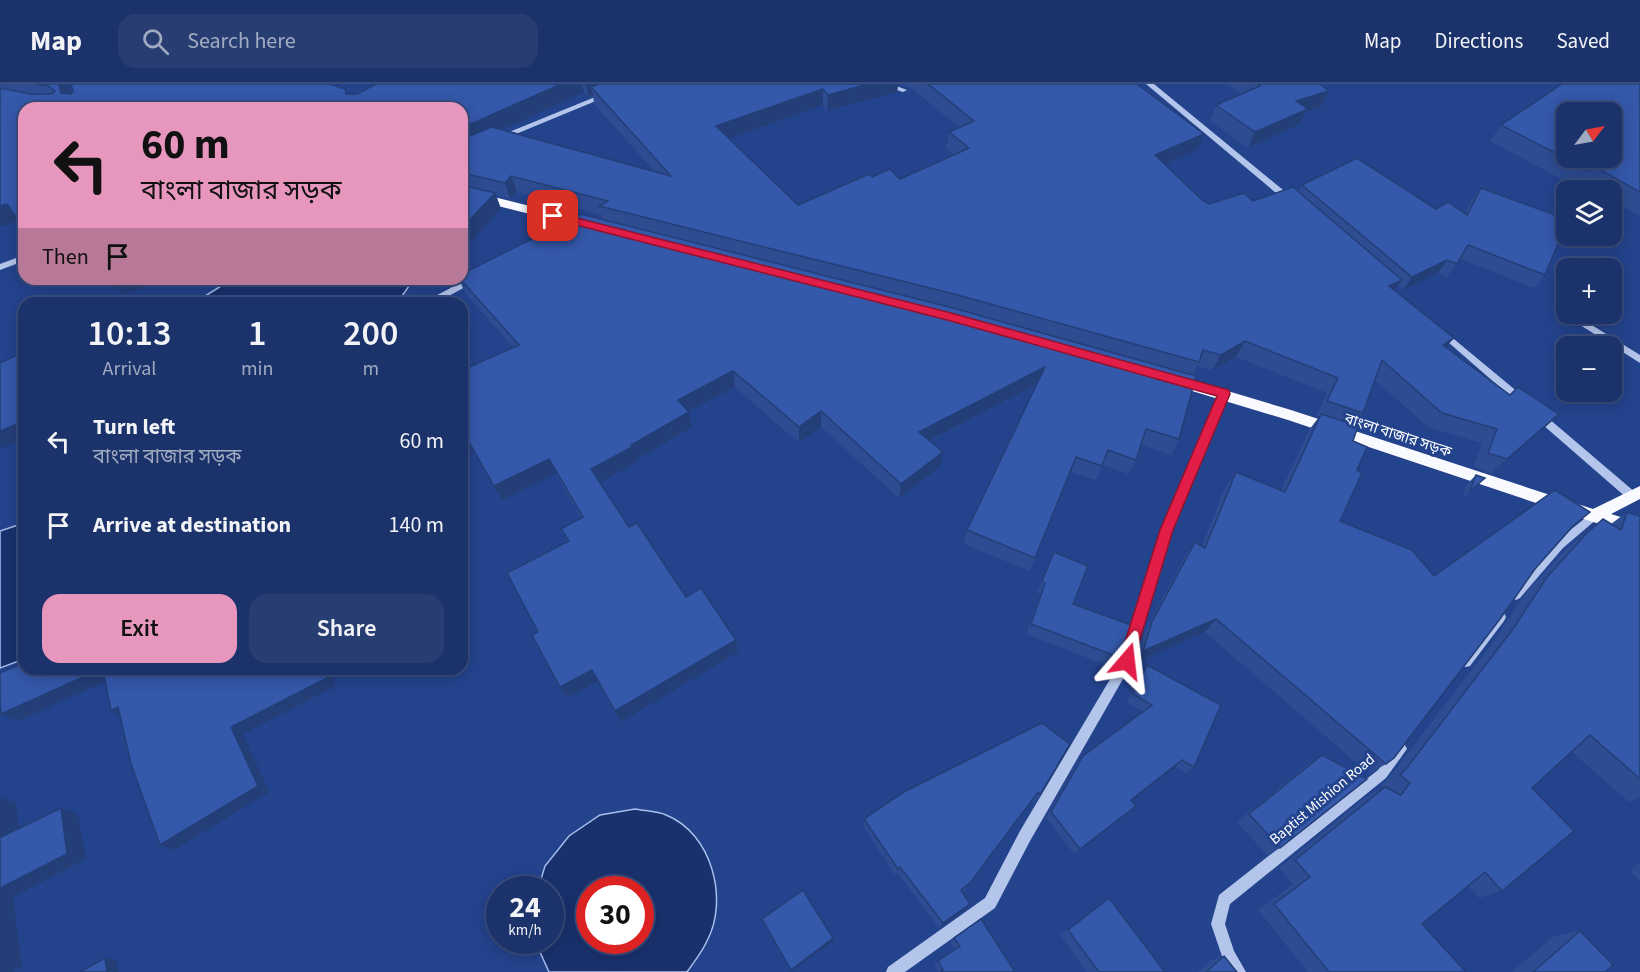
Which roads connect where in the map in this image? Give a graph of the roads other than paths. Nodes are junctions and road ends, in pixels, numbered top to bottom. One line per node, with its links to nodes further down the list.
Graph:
1 (633, 84): 5 (street)
2 (883, 84): 4 (street)
3 (1150, 84): 7 (street)
4 (903, 90)
5 (491, 141)
6 (468, 195): 8 (main road)
7 (1301, 210)
8 (598, 227)
9 (18, 260): 10 (street)
10 (0, 267)
11 (484, 273): 12 (street)
12 (468, 282)
13 (462, 285): 14 (street)
14 (440, 297)
15 (1584, 324): 17 (street)
16 (1435, 326): 20 (street)
17 (1640, 360)
18 (1156, 375): 19 (main road, বাংলা বাজার সড়ক)
19 (1224, 394): 21 (main road, বাংলা বাজার সড়ক); 25 (street)
20 (1636, 494): 21 (main road)
21 (1593, 516): 22 (main road, বাংলা বাজার সড়ক); 23 (street)
22 (1640, 529)
23 (1458, 674)
24 (1409, 738): 26 (street, Baptist Mishion Road)
25 (893, 972)
26 (1239, 972)

